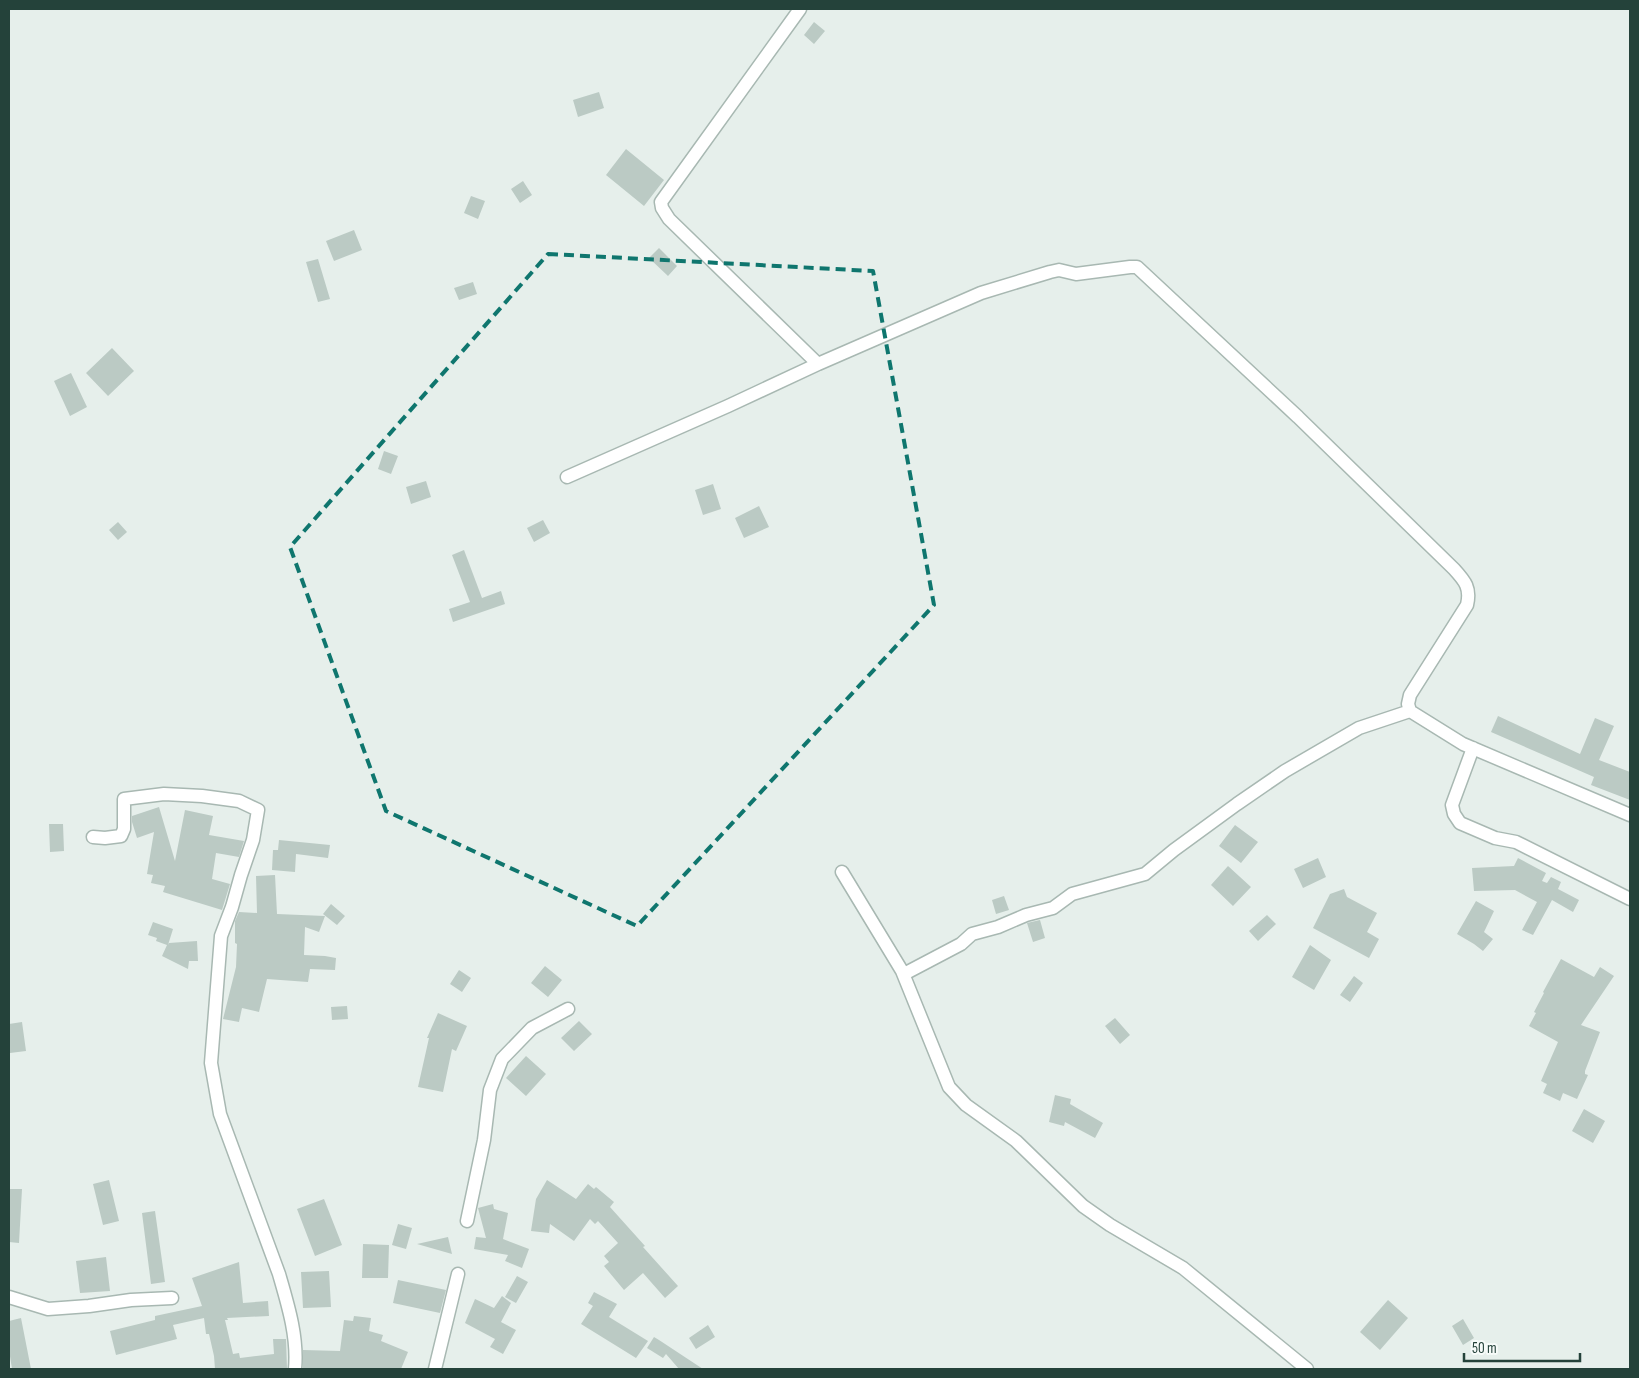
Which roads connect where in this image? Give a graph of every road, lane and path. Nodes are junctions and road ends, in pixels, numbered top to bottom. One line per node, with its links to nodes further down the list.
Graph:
1 (800, 9): 2 (street)
2 (818, 364): 3 (street); 4 (street)
3 (567, 477)
4 (1410, 711): 5 (street); 10 (street)
5 (1473, 748): 6 (street); 9 (street)
6 (1630, 815)
7 (93, 837): 16 (street)
8 (842, 872): 10 (street)
9 (1630, 898)
10 (904, 974): 18 (street)
11 (568, 1009): 12 (street)
12 (468, 1222)
13 (458, 1274): 17 (street)
14 (9, 1297): 15 (street)
15 (172, 1298)
16 (295, 1369)
17 (435, 1369)
18 (1307, 1369)

